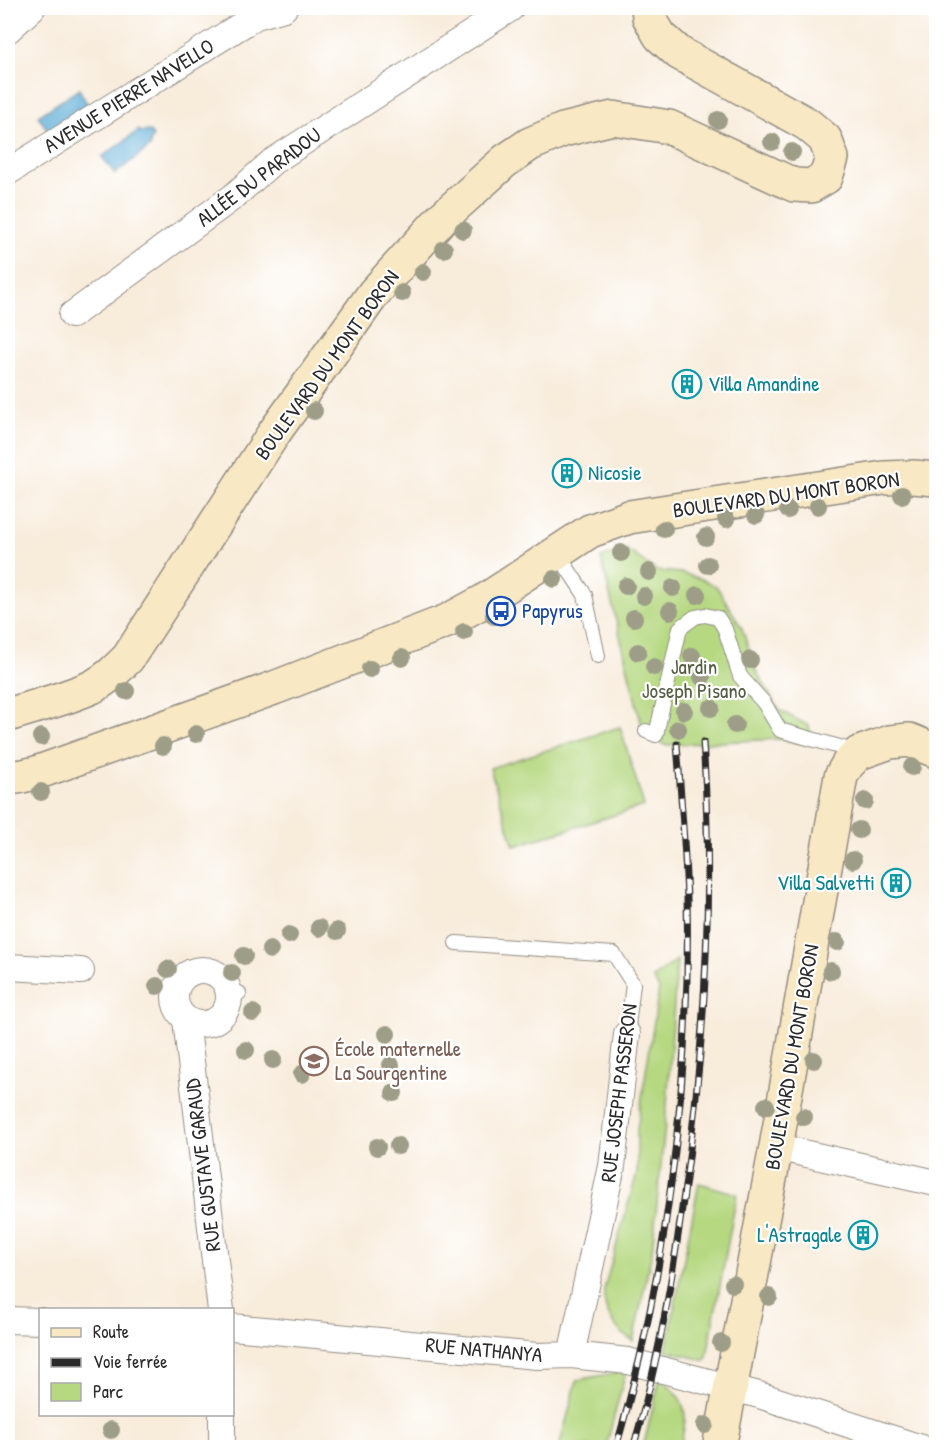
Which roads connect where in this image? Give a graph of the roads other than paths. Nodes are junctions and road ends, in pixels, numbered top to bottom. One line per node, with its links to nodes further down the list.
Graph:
1 (32, 8): 5 (street)
2 (284, 8): 6 (street, AVENUE PIERRE NAVELLO)
3 (511, 8): 7 (street, ALLÉE DU PARADOU)
4 (648, 8): 11 (street, BOULEVARD DU MONT BORON)
5 (8, 30)
6 (8, 172)
7 (72, 315)
8 (936, 479): 9 (street, BOULEVARD DU MONT BORON)
9 (558, 554): 10 (lane); 15 (street, BOULEVARD DU MONT BORON)
10 (598, 656)
11 (8, 715)
12 (646, 731): 14 (lane)
13 (936, 752): 14 (street)
14 (859, 753): 21 (street, BOULEVARD DU MONT BORON)
15 (8, 776)
16 (456, 943): 20 (lane, RUE JOSEPH PASSERON)
17 (8, 967): 18 (street)
18 (81, 971)
19 (186, 1020): 19 (street, RUE GUSTAVE GARAUD); 23 (street, RUE GUSTAVE GARAUD)
20 (627, 1034): 27 (street, RUE JOSEPH PASSERON)
21 (776, 1147): 22 (street); 28 (street, BOULEVARD DU MONT BORON)
22 (936, 1183)
23 (221, 1308)
24 (8, 1320): 25 (street)
25 (39, 1321)
26 (234, 1327): 27 (street, RUE NATHANYA)
27 (571, 1356): 28 (street, RUE NATHANYA)
28 (731, 1389): 31 (street, BOULEVARD DU MONT BORON); 32 (street, RUE NATHANYA)
29 (222, 1416): 30 (street)
30 (222, 1448)
31 (719, 1448)
32 (921, 1448)

